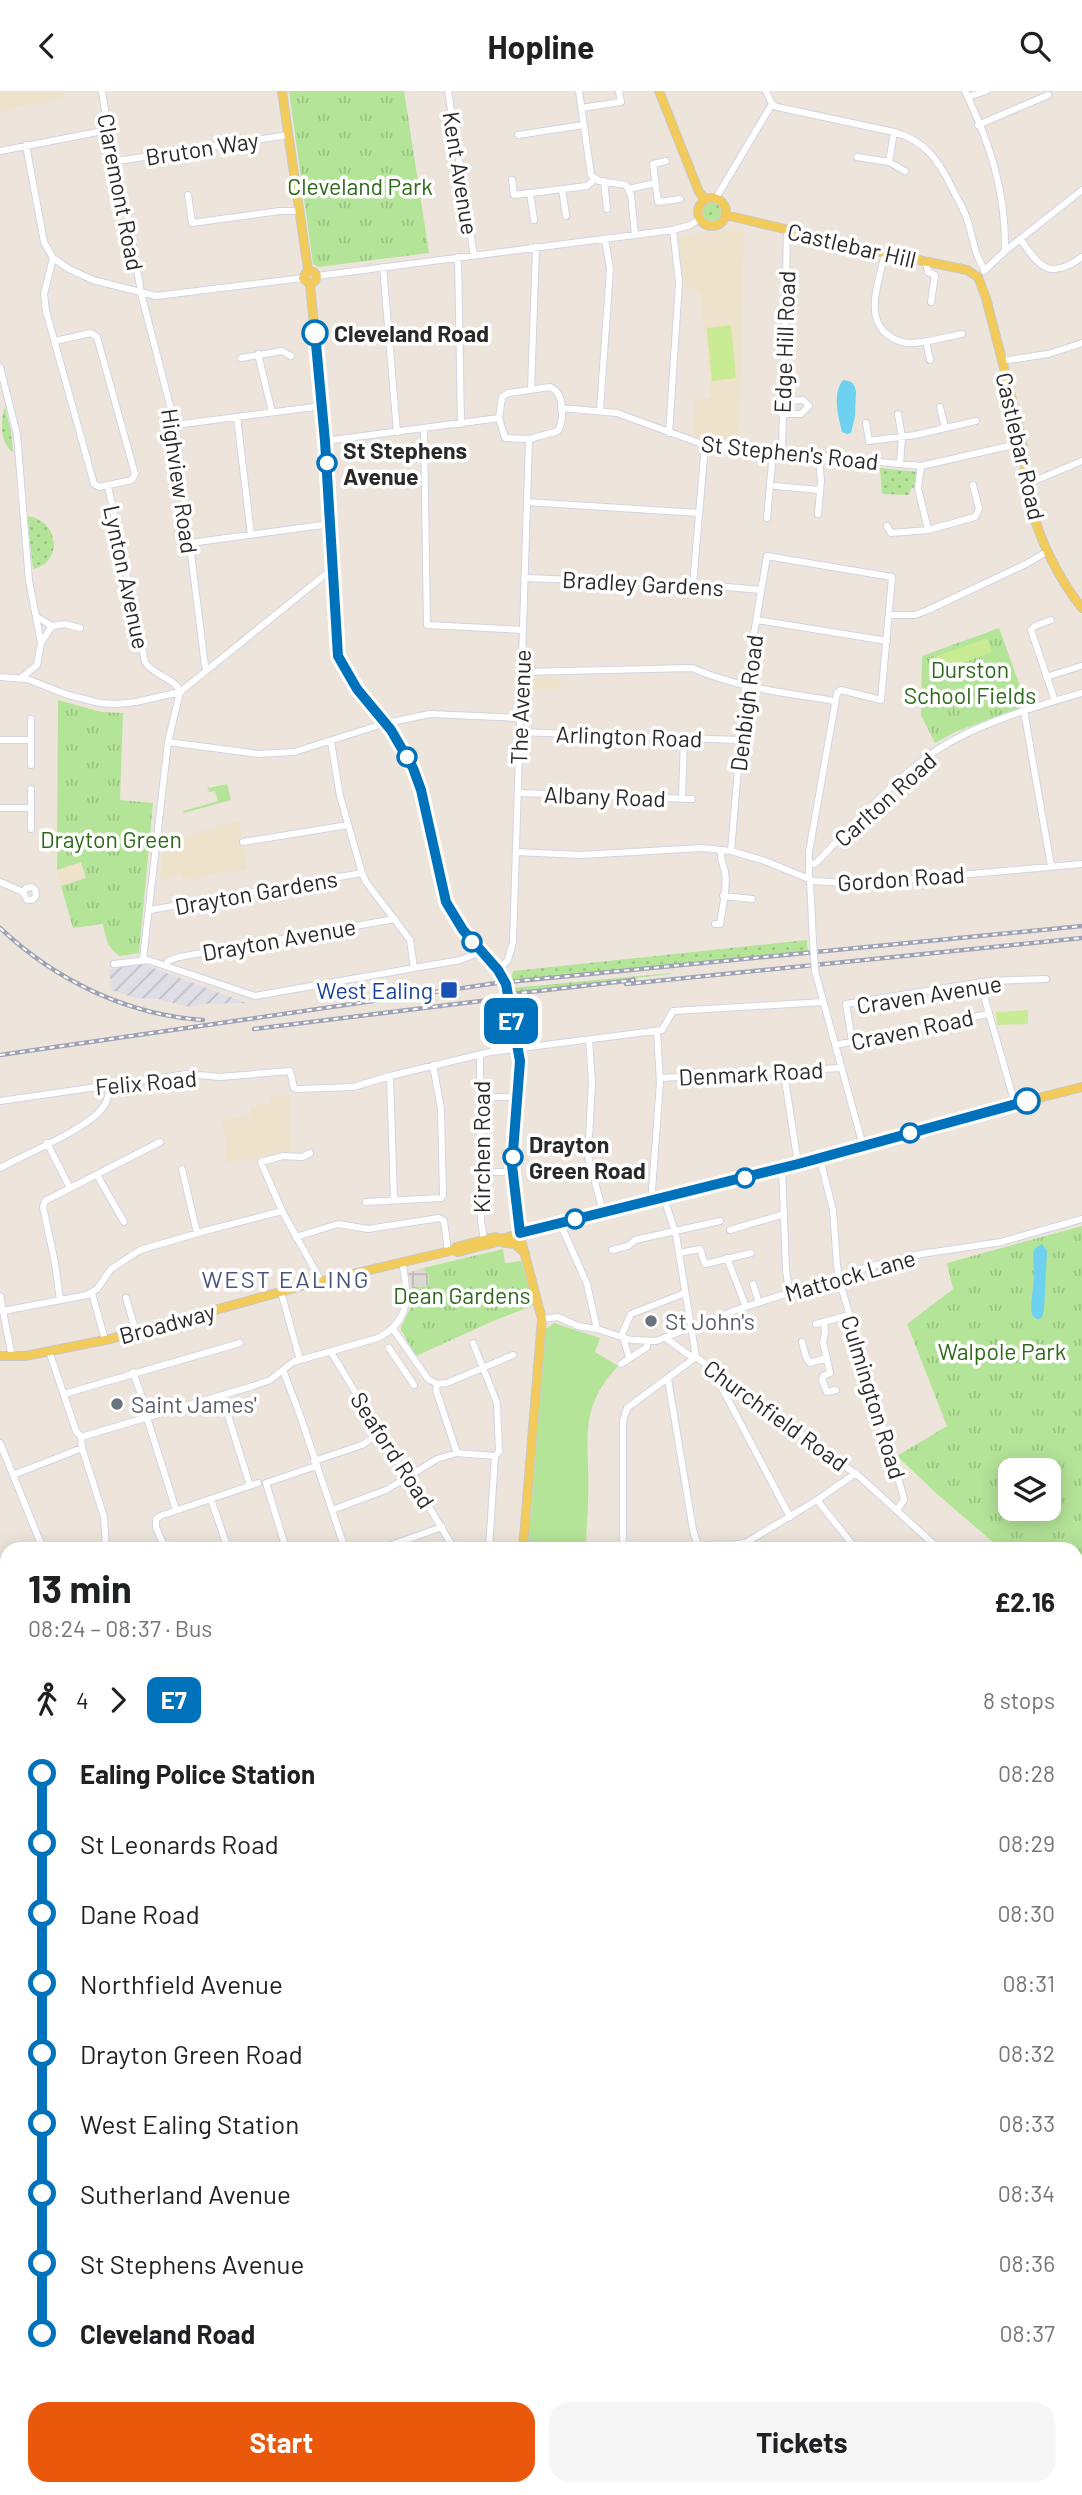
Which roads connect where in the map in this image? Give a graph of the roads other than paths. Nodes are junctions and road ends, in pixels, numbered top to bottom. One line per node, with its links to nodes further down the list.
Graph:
1 (102, 91): 15 (street, Claremont Road)
2 (282, 91): 17 (main road)
3 (448, 91): 52 (street, Kent Avenue)
4 (579, 91): 12 (street)
5 (659, 91): 37 (main road)
6 (766, 91): 11 (street)
7 (986, 91): 9 (street)
8 (620, 92): 12 (street)
9 (967, 94): 14 (street)
10 (1048, 95): 14 (street)
11 (772, 104): 16 (street); 35 (street)
12 (581, 108): 13 (street)
13 (583, 125): 18 (street); 26 (street)
14 (978, 125): 50 (street)
15 (108, 130): 19 (street); 22 (street, Claremont Road)
16 (894, 132): 24 (street); 58 (street)
17 (288, 135): 22 (street, Bruton Way); 39 (main road)
18 (518, 135)
19 (26, 145): 20 (street); 55 (street)
20 (0, 151)
21 (857, 157): 24 (street)
22 (117, 161): 62 (street, Claremont Road)
23 (666, 161): 29 (street)
24 (890, 162): 25 (street)
25 (905, 171)
26 (594, 179): 28 (street); 30 (street)
27 (512, 180): 33 (street)
28 (604, 181): 31 (street); 38 (street)
29 (655, 183): 31 (street); 36 (street)
30 (562, 189): 33 (street); 41 (street)
31 (629, 189): 46 (street)
32 (1082, 190): 48 (street)
33 (530, 193): 43 (street)
34 (188, 194): 39 (street)
35 (716, 198): 37 (main road); 40 (main road)
36 (680, 199)
37 (705, 199): 42 (main road)
38 (607, 209)
39 (300, 211): 60 (main road)
40 (726, 215): 42 (main road); 45 (main road, Castlebar Hill)
41 (566, 216)
42 (699, 219): 44 (street)
43 (534, 221)
44 (673, 230): 46 (street); 92 (street)
45 (788, 230): 51 (main road, Castlebar Hill); 75 (street, Edge Hill Road)
46 (635, 235): 47 (street)
47 (605, 239): 49 (street); 79 (street)
48 (1020, 239): 50 (street); 54 (street)
49 (536, 247): 52 (street); 74 (street)
50 (1005, 251): 58 (street)
51 (885, 253): 56 (main road, Castlebar Hill); 66 (street)
52 (474, 256): 53 (street)
53 (458, 257): 57 (street); 86 (street)
54 (1082, 257)
55 (53, 258): 62 (street); 65 (street)
56 (927, 266): 61 (main road, Castlebar Hill); 63 (street)
57 (383, 267): 59 (street); 91 (street)
58 (985, 270): 61 (street)
59 (317, 276): 60 (main road)
60 (307, 277): 62 (street); 76 (main road)
61 (978, 277): 72 (main road, Castlebar Road)
62 (141, 293): 88 (street, Highview Road)
63 (931, 302)
64 (962, 334): 66 (street)
65 (55, 341): 105 (street); 105 (street)
66 (926, 341): 71 (street)
67 (1082, 343): 72 (street)
68 (258, 354): 69 (street); 70 (street); 80 (street)
69 (291, 356)
70 (241, 358)
71 (930, 360)
72 (1002, 361): 96 (main road, Castlebar Road)
73 (0, 367): 125 (street)
74 (531, 390): 78 (street); 84 (street)
75 (783, 401): 81 (street, Edge Hill Road); 81 (street)
76 (322, 406): 80 (street); 95 (main road)
77 (940, 407): 89 (street)
78 (561, 408): 79 (street, St Stephen's Road); 94 (street)
79 (600, 410): 92 (street, St Stephen's Road)
80 (272, 412): 83 (street)
81 (782, 414): 99 (street, Edge Hill Road)
82 (898, 414): 93 (street)
83 (237, 417): 88 (street); 116 (street)
84 (499, 418): 86 (street); 94 (street)
85 (976, 421): 89 (street)
86 (461, 423): 90 (street)
87 (866, 423): 93 (street)
88 (175, 425): 117 (street, Highview Road)
89 (945, 428): 93 (street)
90 (424, 429): 91 (street); 130 (street)
91 (397, 432): 95 (street)
92 (669, 433): 97 (street, St Stephen's Road)
93 (902, 437): 102 (street)
94 (529, 439): 109 (street, The Avenue)
95 (325, 441): 113 (main road)
96 (1022, 443): 103 (street, St Stephen's Road); 104 (main road, Castlebar Road)
97 (705, 445): 98 (street, St Stephen's Road); 110 (street)
98 (773, 452): 99 (street, St Stephen's Road); 112 (street)
99 (782, 453): 100 (street, St Stephen's Road)
100 (819, 456): 102 (street, St Stephen's Road); 108 (street)
101 (1082, 461): 104 (street)
102 (900, 464): 103 (street, St Stephen's Road)
103 (920, 465): 115 (street)
104 (1027, 484): 118 (main road, Castlebar Road)
105 (108, 485): 142 (street, Lynton Avenue)
106 (973, 485): 115 (street)
107 (776, 486): 108 (street)
108 (819, 490): 111 (street)
109 (527, 502): 110 (street); 120 (street, The Avenue)
110 (699, 513): 121 (street)
111 (818, 514)
112 (767, 518)
113 (330, 524): 116 (street); 119 (main road)
114 (887, 526): 115 (street)
115 (928, 530)
116 (251, 535): 117 (street)
117 (190, 543): 135 (street, Highview Road)
118 (1048, 551): 123 (main road, Castlebar Road); 124 (street)
119 (333, 573): 135 (street); 149 (main road)
120 (524, 578): 121 (street, Bradley Gardens); 130 (street, The Avenue)
121 (693, 584): 122 (street, Bradley Gardens)
122 (761, 590): 124 (street, Denbigh Road); 126 (street, Denbigh Road)
123 (1082, 608)
124 (889, 615): 131 (street)
125 (36, 616): 128 (street); 132 (street)
126 (757, 620): 131 (street); 141 (street, Denbigh Road)
127 (1051, 620): 138 (street)
128 (52, 626): 129 (street); 132 (street)
129 (80, 628)
130 (523, 630): 136 (street, The Avenue)
131 (887, 641): 144 (street)
132 (41, 643): 133 (street)
133 (37, 666): 139 (street); 140 (street)
134 (1081, 666): 138 (street)
135 (207, 670): 142 (street)
136 (522, 672): 141 (street); 147 (street, The Avenue)
137 (0, 677): 139 (street)
138 (1046, 677): 145 (street)
139 (22, 678): 140 (street)
140 (44, 684): 142 (street)
141 (745, 687): 144 (street); 154 (street, Denbigh Road)
142 (180, 692): 155 (street)
143 (1082, 693): 145 (street, Carlton Road)
144 (835, 701): 171 (street)
145 (1055, 701): 146 (street, Carlton Road)
146 (1024, 712): 171 (street, Carlton Road); 172 (street)
147 (520, 718): 149 (street); 150 (street, The Avenue)
148 (31, 719): 153 (street)
149 (386, 723): 156 (street); 182 (main road)
150 (519, 731): 151 (street, Arlington Road); 159 (street, The Avenue)
151 (684, 737): 154 (street, Arlington Road); 160 (street)
152 (0, 740): 153 (street)
153 (31, 740): 157 (street)
154 (740, 740): 168 (street, Denbigh Road)
155 (168, 742): 156 (street); 179 (street)
156 (331, 742): 164 (street)
157 (31, 765)
158 (31, 789): 163 (street)
159 (517, 793): 160 (street, Albany Road); 169 (street, The Avenue)
160 (682, 799): 161 (street, Albany Road)
161 (692, 799)
162 (0, 808): 163 (street)
163 (31, 808): 165 (street)
164 (348, 825): 166 (street); 173 (street)
165 (31, 829)
166 (243, 842)
167 (721, 850): 168 (street, Gordon Road); 169 (street, Gordon Road); 177 (street)
168 (731, 851): 174 (street, Gordon Road)
169 (516, 852): 187 (street, The Avenue)
170 (1082, 864): 172 (street, Gordon Road)
171 (809, 865): 174 (street)
172 (1051, 866): 174 (street, Gordon Road)
173 (362, 873): 179 (street, Drayton Gardens); 180 (street)
174 (810, 880): 190 (street, bridge)
175 (0, 882): 176 (street)
176 (23, 892)
177 (723, 896): 178 (street); 181 (street)
178 (752, 899)
179 (150, 911): 183 (street)
180 (395, 919): 185 (street, Drayton Avenue); 186 (street)
181 (715, 924)
182 (481, 951): 186 (street); 187 (main road)
183 (143, 959): 184 (street); 185 (street)
184 (114, 964)
185 (166, 965): 186 (street)
186 (414, 968)
187 (500, 974): 192 (main road, bridge)
188 (1046, 979): 189 (street, Craven Avenue)
189 (980, 982): 191 (street, Craven Road); 195 (street, Craven Avenue)
190 (822, 1002): 193 (street); 196 (street)
191 (988, 1014): 195 (street, Craven Road); 210 (street, Craven Road)
192 (512, 1027): 197 (main road); 198 (street)
193 (657, 1031): 194 (street); 204 (street)
194 (589, 1040): 197 (street); 230 (street)
195 (852, 1041): 196 (street, Craven Road)
196 (835, 1045): 201 (street)
197 (517, 1049): 198 (street); 208 (main road)
198 (490, 1052): 199 (street)
199 (480, 1055): 200 (street); 207 (street, Kirchen Road)
200 (433, 1065): 203 (street); 225 (street)
201 (841, 1068): 202 (street, Denmark Road); 213 (street)
202 (784, 1073): 204 (street, Denmark Road); 216 (street)
203 (390, 1076): 205 (street, Felix Road); 225 (street)
204 (660, 1078): 226 (street)
205 (108, 1087): 209 (street, Felix Road); 212 (street)
206 (1082, 1087): 210 (main road, Broadway)
207 (481, 1097): 208 (street); 220 (street, Kirchen Road)
208 (518, 1097): 221 (main road)
209 (0, 1101)
210 (1015, 1104): 213 (main road, Broadway)
211 (160, 1142): 222 (street)
212 (47, 1143): 217 (street); 223 (street)
213 (863, 1146): 215 (main road, Broadway)
214 (310, 1153): 228 (street)
215 (820, 1159): 216 (main road, Broadway); 249 (street, Culmington Road)
216 (798, 1164): 218 (main road, Broadway)
217 (0, 1168)
218 (782, 1168): 224 (main road, Broadway); 229 (street)
219 (182, 1169): 237 (street)
220 (481, 1172): 221 (street); 240 (street, Kirchen Road)
221 (512, 1172): 238 (main road)
222 (97, 1175): 223 (street); 233 (street)
223 (70, 1188): 258 (street)
224 (664, 1198): 226 (main road, Broadway); 236 (street, Churchfield Road)
225 (394, 1200): 227 (street)
226 (654, 1200): 230 (main road, Broadway)
227 (366, 1203)
228 (282, 1211): 237 (street); 239 (street)
229 (784, 1211): 235 (street); 253 (street)
230 (603, 1212): 234 (main road, Broadway)
231 (1082, 1219): 249 (street, Mattock Lane)
232 (720, 1221): 236 (street)
233 (124, 1222)
234 (560, 1223): 238 (main road, Broadway); 265 (street)
235 (730, 1230)
236 (675, 1232): 242 (street); 246 (street, Churchfield Road)
237 (197, 1233): 254 (street)
238 (520, 1233): 241 (main road, Broadway); 245 (main road)
239 (296, 1237): 243 (street); 250 (street)
240 (484, 1240): 241 (main road, Broadway); 243 (main road, Broadway)
241 (499, 1240): 243 (main road, Broadway); 245 (main road)
242 (612, 1250)
243 (451, 1251): 248 (main road, Broadway)
244 (751, 1252): 247 (street)
245 (525, 1253): 263 (main road)
246 (679, 1253): 247 (street); 255 (street, Churchfield Road)
247 (727, 1258): 260 (street)
248 (402, 1262): 250 (main road, Broadway); 264 (street)
249 (838, 1275): 253 (street, Mattock Lane); 262 (street, Culmington Road)
250 (321, 1281): 252 (main road, Broadway)
251 (753, 1284): 259 (street)
252 (281, 1292): 267 (main road, Broadway); 285 (street)
253 (789, 1292): 259 (street, Mattock Lane)
254 (92, 1293): 258 (street); 270 (street)
255 (685, 1293): 266 (street, Churchfield Road); 268 (street)
256 (0, 1296): 261 (street)
257 (126, 1298): 267 (street)
258 (60, 1300): 261 (street)
259 (759, 1303): 260 (street, Mattock Lane)
260 (746, 1307): 266 (street, Mattock Lane)
261 (3, 1311): 280 (street)
262 (849, 1315): 284 (street); 315 (street, Culmington Road)
263 (542, 1319): 265 (street, Mattock Lane); 327 (main road)
264 (393, 1329): 277 (street); 281 (street)
265 (597, 1329): 268 (street, Mattock Lane)
266 (691, 1329): 269 (street, Mattock Lane); 283 (street, Churchfield Road)
267 (136, 1332): 270 (main road, Broadway)
268 (623, 1338): 271 (street, Mattock Lane); 282 (street)
269 (667, 1339): 271 (street, Mattock Lane); 283 (street, Churchfield Road)
270 (105, 1340): 276 (main road, Broadway)
271 (647, 1342): 282 (street)
272 (802, 1342): 284 (street)
273 (240, 1343): 290 (street)
274 (473, 1343): 288 (street)
275 (389, 1347): 286 (street)
276 (49, 1351): 280 (main road, Broadway); 296 (street)
277 (331, 1352): 285 (street); 300 (street, Seaford Road)
278 (513, 1355): 288 (street)
279 (0, 1356): 280 (main road, Broadway)
280 (12, 1357)
281 (412, 1357): 286 (street); 293 (street)
282 (629, 1357): 287 (street)
283 (696, 1357): 291 (street, Churchfield Road); 292 (street)
284 (827, 1358): 295 (street)
285 (300, 1360): 289 (street)
286 (401, 1364): 294 (street)
287 (621, 1364)
288 (484, 1368): 293 (street); 305 (street)
289 (283, 1370): 297 (street); 306 (street)
290 (133, 1372): 296 (street); 298 (street)
291 (722, 1377): 307 (street, Churchfield Road); 316 (street)
292 (667, 1379): 328 (street); 329 (street)
293 (437, 1384): 304 (street)
294 (414, 1385)
295 (836, 1389)
296 (64, 1394): 301 (street)
297 (222, 1396): 299 (street); 310 (street)
298 (151, 1407)
299 (147, 1418): 301 (street); 313 (street)
300 (380, 1433): 306 (street); 309 (street, Seaford Road)
301 (80, 1437): 303 (street)
302 (0, 1443): 308 (street)
303 (82, 1448): 308 (street); 319 (street)
304 (457, 1453): 305 (street); 309 (street)
305 (495, 1456): 326 (street)
306 (315, 1463): 310 (street); 314 (street)
307 (856, 1473): 312 (street); 315 (street, Culmington Road)
308 (13, 1475): 318 (street)
309 (409, 1477): 314 (street); 317 (street, Seaford Road)
310 (258, 1484): 311 (street); 322 (street)
311 (211, 1499): 313 (street); 321 (street)
312 (817, 1500): 316 (street); 331 (street)
313 (176, 1510): 320 (street)
314 (332, 1510): 323 (street)
315 (897, 1510): 332 (street, Culmington Road)
316 (790, 1517): 330 (street)
317 (442, 1527): 324 (street); 325 (street, Seaford Road)
318 (40, 1542)
319 (106, 1542)
320 (162, 1542)
321 (226, 1542)
322 (283, 1542)
323 (343, 1542)
324 (400, 1542)
325 (450, 1542)
326 (489, 1542)
327 (524, 1542)
328 (623, 1542)
329 (696, 1542)
330 (744, 1542)
331 (850, 1542)
332 (931, 1542)

